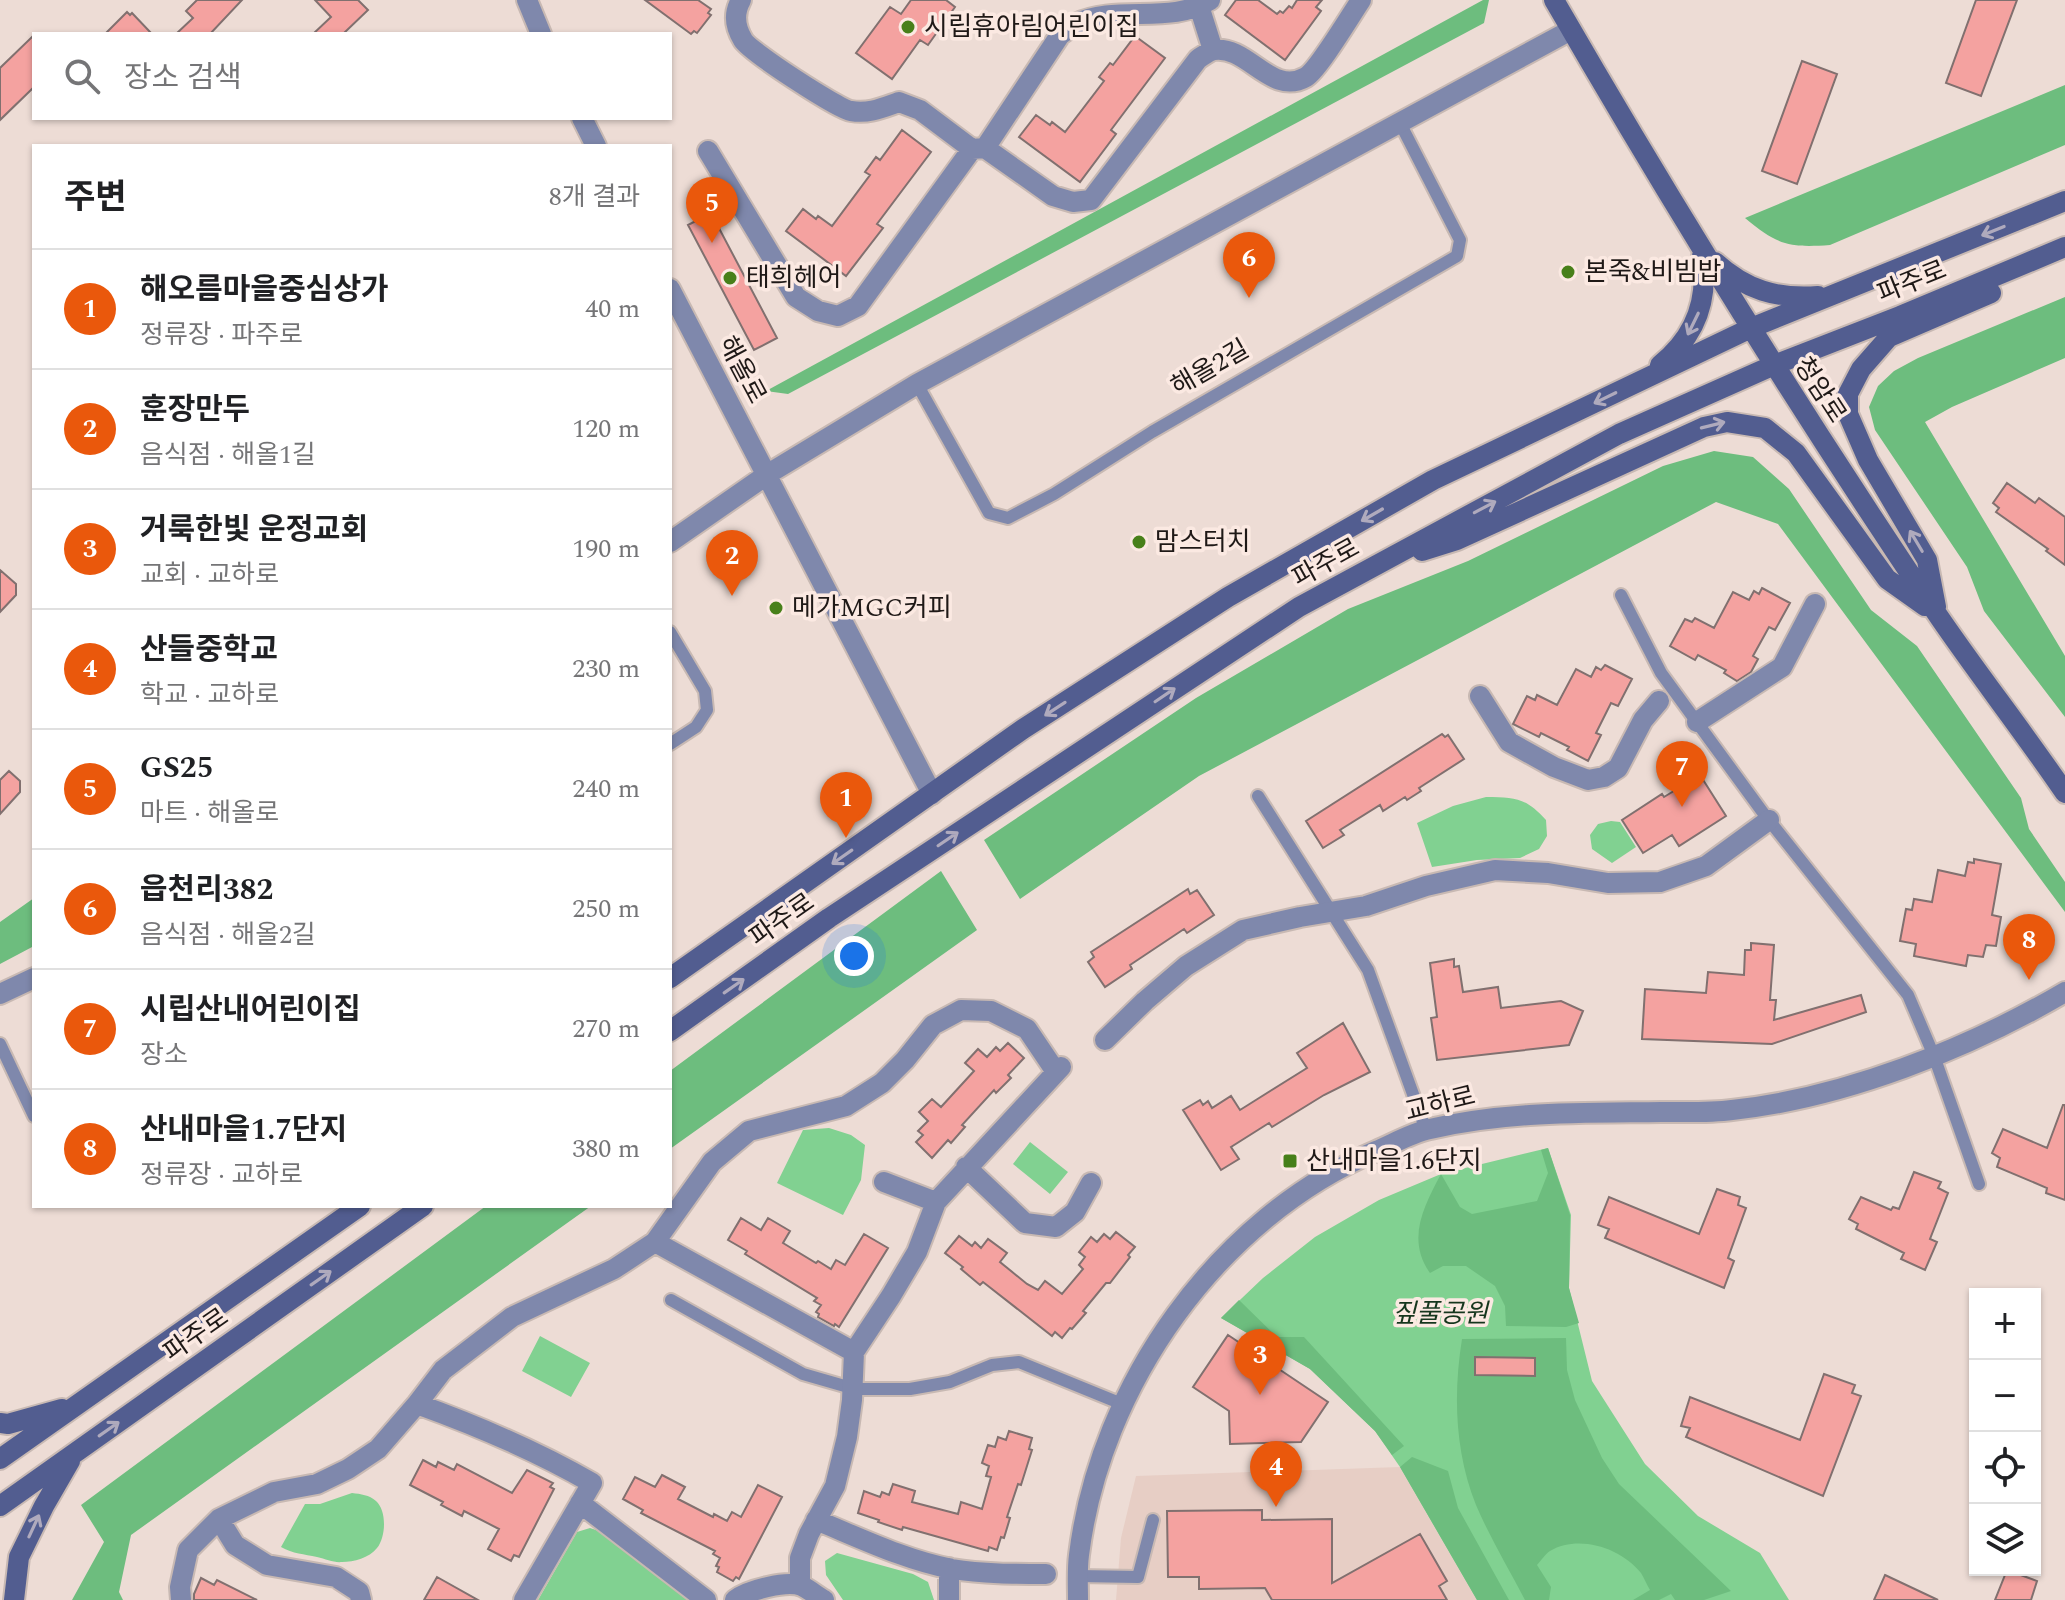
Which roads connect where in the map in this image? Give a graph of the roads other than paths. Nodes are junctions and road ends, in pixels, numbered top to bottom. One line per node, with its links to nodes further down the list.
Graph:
1 (527, 0): 7 (street)
2 (741, 0): 12 (street)
3 (1361, 0): 8 (street)
4 (1554, 0): 6 (main road, 청암로)
5 (1205, 3): 8 (street); 12 (street)
6 (1571, 30): 10 (street); 16 (main road, 청암로)
7 (540, 32)
8 (1213, 50): 12 (street)
9 (583, 120): 11 (street)
10 (1400, 123): 23 (street); 23 (lane, 해올2길)
11 (595, 144)
12 (978, 148): 13 (street)
13 (708, 151)
14 (2065, 201): 18 (main road, 파주로, one-way to 18)
15 (2065, 247): 21 (main road, 파주로)
16 (1701, 248): 18 (main road); 20 (main road, 청암로); 22 (main road, one-way to 22)
17 (2065, 260): 29 (main road, one-way to 17)
18 (1851, 288): 20 (main road, 파주로)
19 (672, 293): 24 (street, 해올로)
20 (1751, 328): 21 (main road, 청암로); 22 (main road, 파주로)
21 (1774, 365): 26 (main road, 파주로, one-way to 21); 29 (main road, 청암로)
22 (1638, 382): 36 (main road, 파주로, one-way to 36)
23 (917, 384): 24 (street)
24 (768, 474): 25 (street); 36 (street, 해올로)
25 (672, 541)
26 (1383, 562): 29 (main road, one-way to 29); 44 (main road, 파주로, one-way to 26)
27 (1621, 595): 33 (lane)
28 (1815, 604): 33 (street)
29 (1937, 615): 35 (main road, 청암로)
30 (672, 635): 34 (lane)
31 (1480, 696): 32 (street)
32 (1659, 701)
33 (1697, 722): 38 (lane)
34 (672, 743)
35 (2065, 793)
36 (932, 794): 40 (main road, 파주로, one-way to 40)
37 (1258, 796): 39 (lane)
38 (1769, 820): 39 (street); 47 (lane)
39 (1331, 912): 45 (street); 49 (lane)
40 (672, 977)
41 (32, 979): 43 (street)
42 (2065, 992): 47 (street, 교하로)
43 (0, 994)
44 (672, 1030)
45 (1105, 1040)
46 (0, 1044): 48 (lane)
47 (1934, 1056): 49 (street, 교하로); 53 (lane)
48 (32, 1112)
49 (1426, 1130): 62 (street, 교하로)
50 (966, 1167): 52 (street); 54 (street); 57 (street)
51 (884, 1182): 54 (street)
52 (1091, 1183)
53 (1979, 1184)
54 (936, 1202): 59 (street)
55 (357, 1208): 63 (main road, 파주로)
56 (420, 1208): 65 (main road, 파주로, one-way to 56)
57 (655, 1242): 59 (street); 61 (street)
58 (671, 1300): 60 (lane)
59 (854, 1352): 60 (street)
60 (853, 1388): 62 (lane); 70 (street)
61 (417, 1404): 67 (street); 69 (street)
62 (1122, 1404): 74 (street, 교하로)
63 (77, 1405): 64 (main road); 66 (main road, 파주로)
64 (0, 1423)
65 (74, 1454): 68 (main road, 파주로); 76 (main road, one-way to 65)
66 (0, 1459)
67 (580, 1503): 79 (street); 80 (street)
68 (0, 1506)
69 (219, 1519): 77 (street); 78 (street)
70 (816, 1520): 72 (street); 75 (street)
71 (1153, 1520): 74 (lane)
72 (949, 1568): 73 (street); 83 (street)
73 (1046, 1574)
74 (1078, 1576): 84 (street, 교하로)
75 (800, 1585): 81 (street); 82 (street)
76 (14, 1600)
77 (181, 1600)
78 (361, 1600)
79 (524, 1600)
80 (706, 1600)
81 (735, 1600)
82 (824, 1600)
83 (949, 1600)
84 (1078, 1600)

